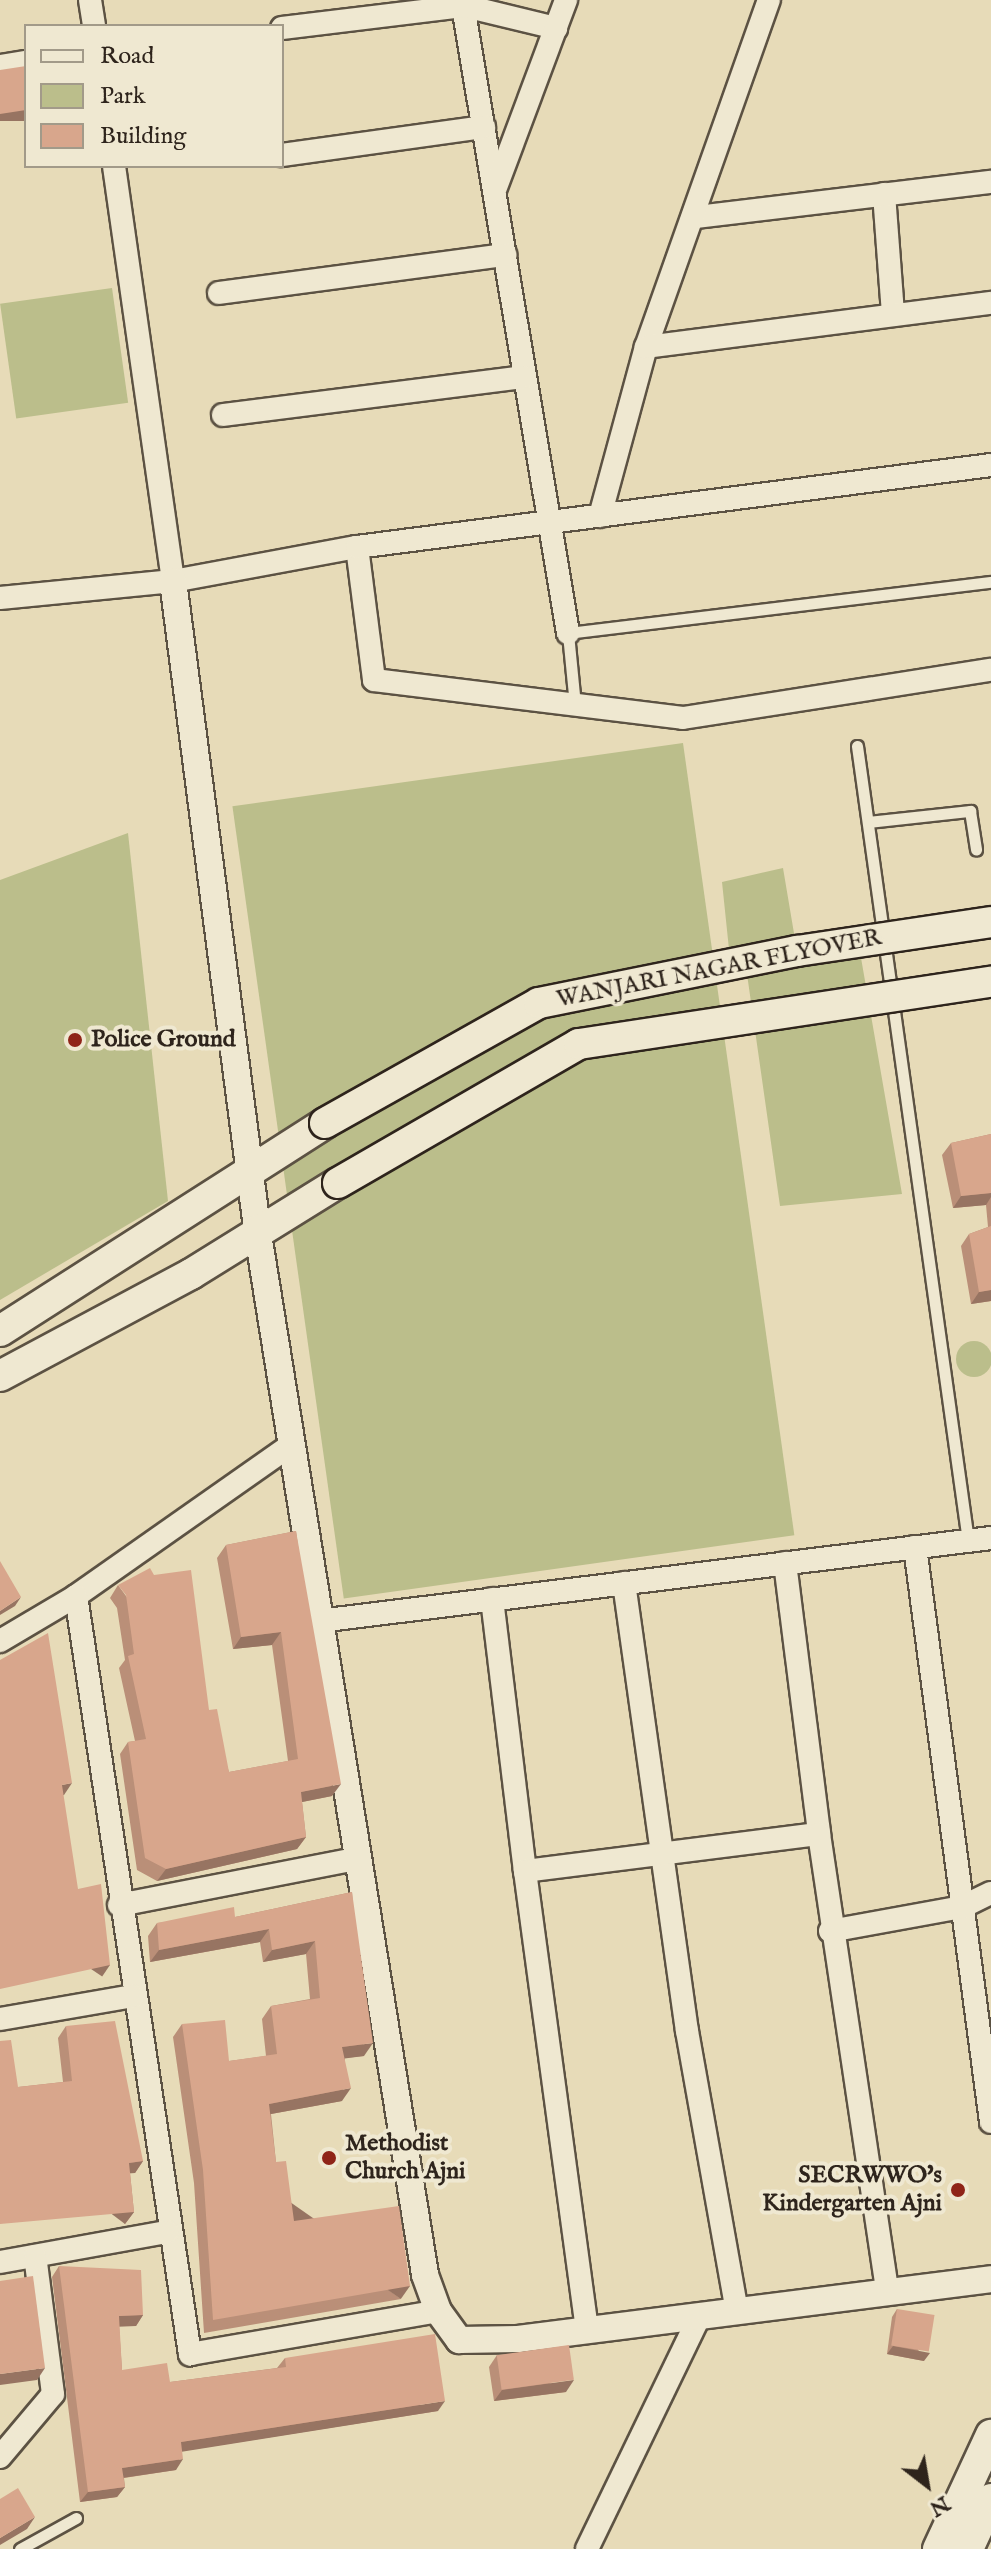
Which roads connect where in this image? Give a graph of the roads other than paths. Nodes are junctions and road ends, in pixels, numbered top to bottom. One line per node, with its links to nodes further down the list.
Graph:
1 (90, 0): 5 (street)
2 (566, 0): 7 (street)
3 (769, 0): 17 (street)
4 (464, 3): 6 (street); 7 (street); 10 (street)
5 (94, 24)
6 (284, 28)
7 (556, 28): 11 (street)
8 (24, 62): 9 (street)
9 (0, 66)
10 (484, 123): 11 (street); 12 (street); 15 (street)
11 (518, 128): 15 (street)
12 (284, 155)
13 (114, 168): 29 (street)
14 (991, 182): 16 (street)
15 (494, 192): 18 (street)
16 (884, 194): 17 (street); 21 (street)
17 (696, 217): 22 (street)
18 (505, 255): 19 (street); 23 (street)
19 (219, 293)
20 (991, 303): 21 (street)
21 (893, 315): 22 (street)
22 (646, 347): 26 (street)
23 (524, 377): 24 (street); 27 (street)
24 (223, 415)
25 (991, 465): 26 (street)
26 (600, 516): 27 (street)
27 (547, 523): 28 (street); 32 (street)
28 (357, 547): 29 (street); 34 (street)
29 (173, 581): 31 (street); 40 (street)
30 (991, 582): 32 (lane)
31 (0, 598)
32 (568, 633): 34 (lane)
33 (991, 670): 34 (street)
34 (575, 706)
35 (857, 746): 36 (lane)
36 (868, 822): 37 (lane); 46 (lane)
37 (976, 850)
38 (991, 922): 40 (main road, WANJARI NAGAR FLYOVER, bridge)
39 (991, 982): 41 (main road, WANJARI NAGAR FLYOVER, bridge)
40 (250, 1166): 41 (street); 42 (main road, WANJARI NAGAR FLYOVER)
41 (257, 1228): 43 (main road, WANJARI NAGAR FLYOVER); 44 (street)
42 (0, 1331)
43 (0, 1376)
44 (291, 1445): 50 (street); 52 (street)
45 (991, 1538): 46 (street)
46 (968, 1541): 47 (street)
47 (915, 1547): 48 (street); 60 (street)
48 (785, 1563): 49 (street); 54 (street)
49 (624, 1583): 51 (street); 55 (street)
50 (76, 1596): 53 (street); 59 (street)
51 (492, 1599): 52 (street); 57 (street)
52 (319, 1621): 56 (street)
53 (0, 1641)
54 (819, 1834): 55 (street); 61 (street)
55 (664, 1853): 57 (street); 71 (street)
56 (356, 1859): 59 (street); 70 (street)
57 (525, 1871): 73 (street)
58 (991, 1893): 60 (street)
59 (119, 1905): 62 (street)
60 (962, 1907): 61 (street); 64 (street)
61 (830, 1931): 69 (street)
62 (133, 1996): 63 (street); 65 (street)
63 (0, 2019)
64 (991, 2122)
65 (167, 2232): 66 (street); 70 (street)
66 (35, 2256): 67 (street); 75 (street)
67 (0, 2262)
68 (991, 2279): 69 (street)
69 (887, 2291): 71 (street)
70 (438, 2311): 73 (street)
71 (737, 2311): 72 (street)
72 (699, 2317): 73 (street); 80 (street)
73 (587, 2327)
74 (991, 2435): 78 (main road)
75 (0, 2457)
76 (991, 2499): 78 (main road)
77 (76, 2518): 79 (lane)
78 (959, 2546)
79 (20, 2549)
80 (587, 2549)

